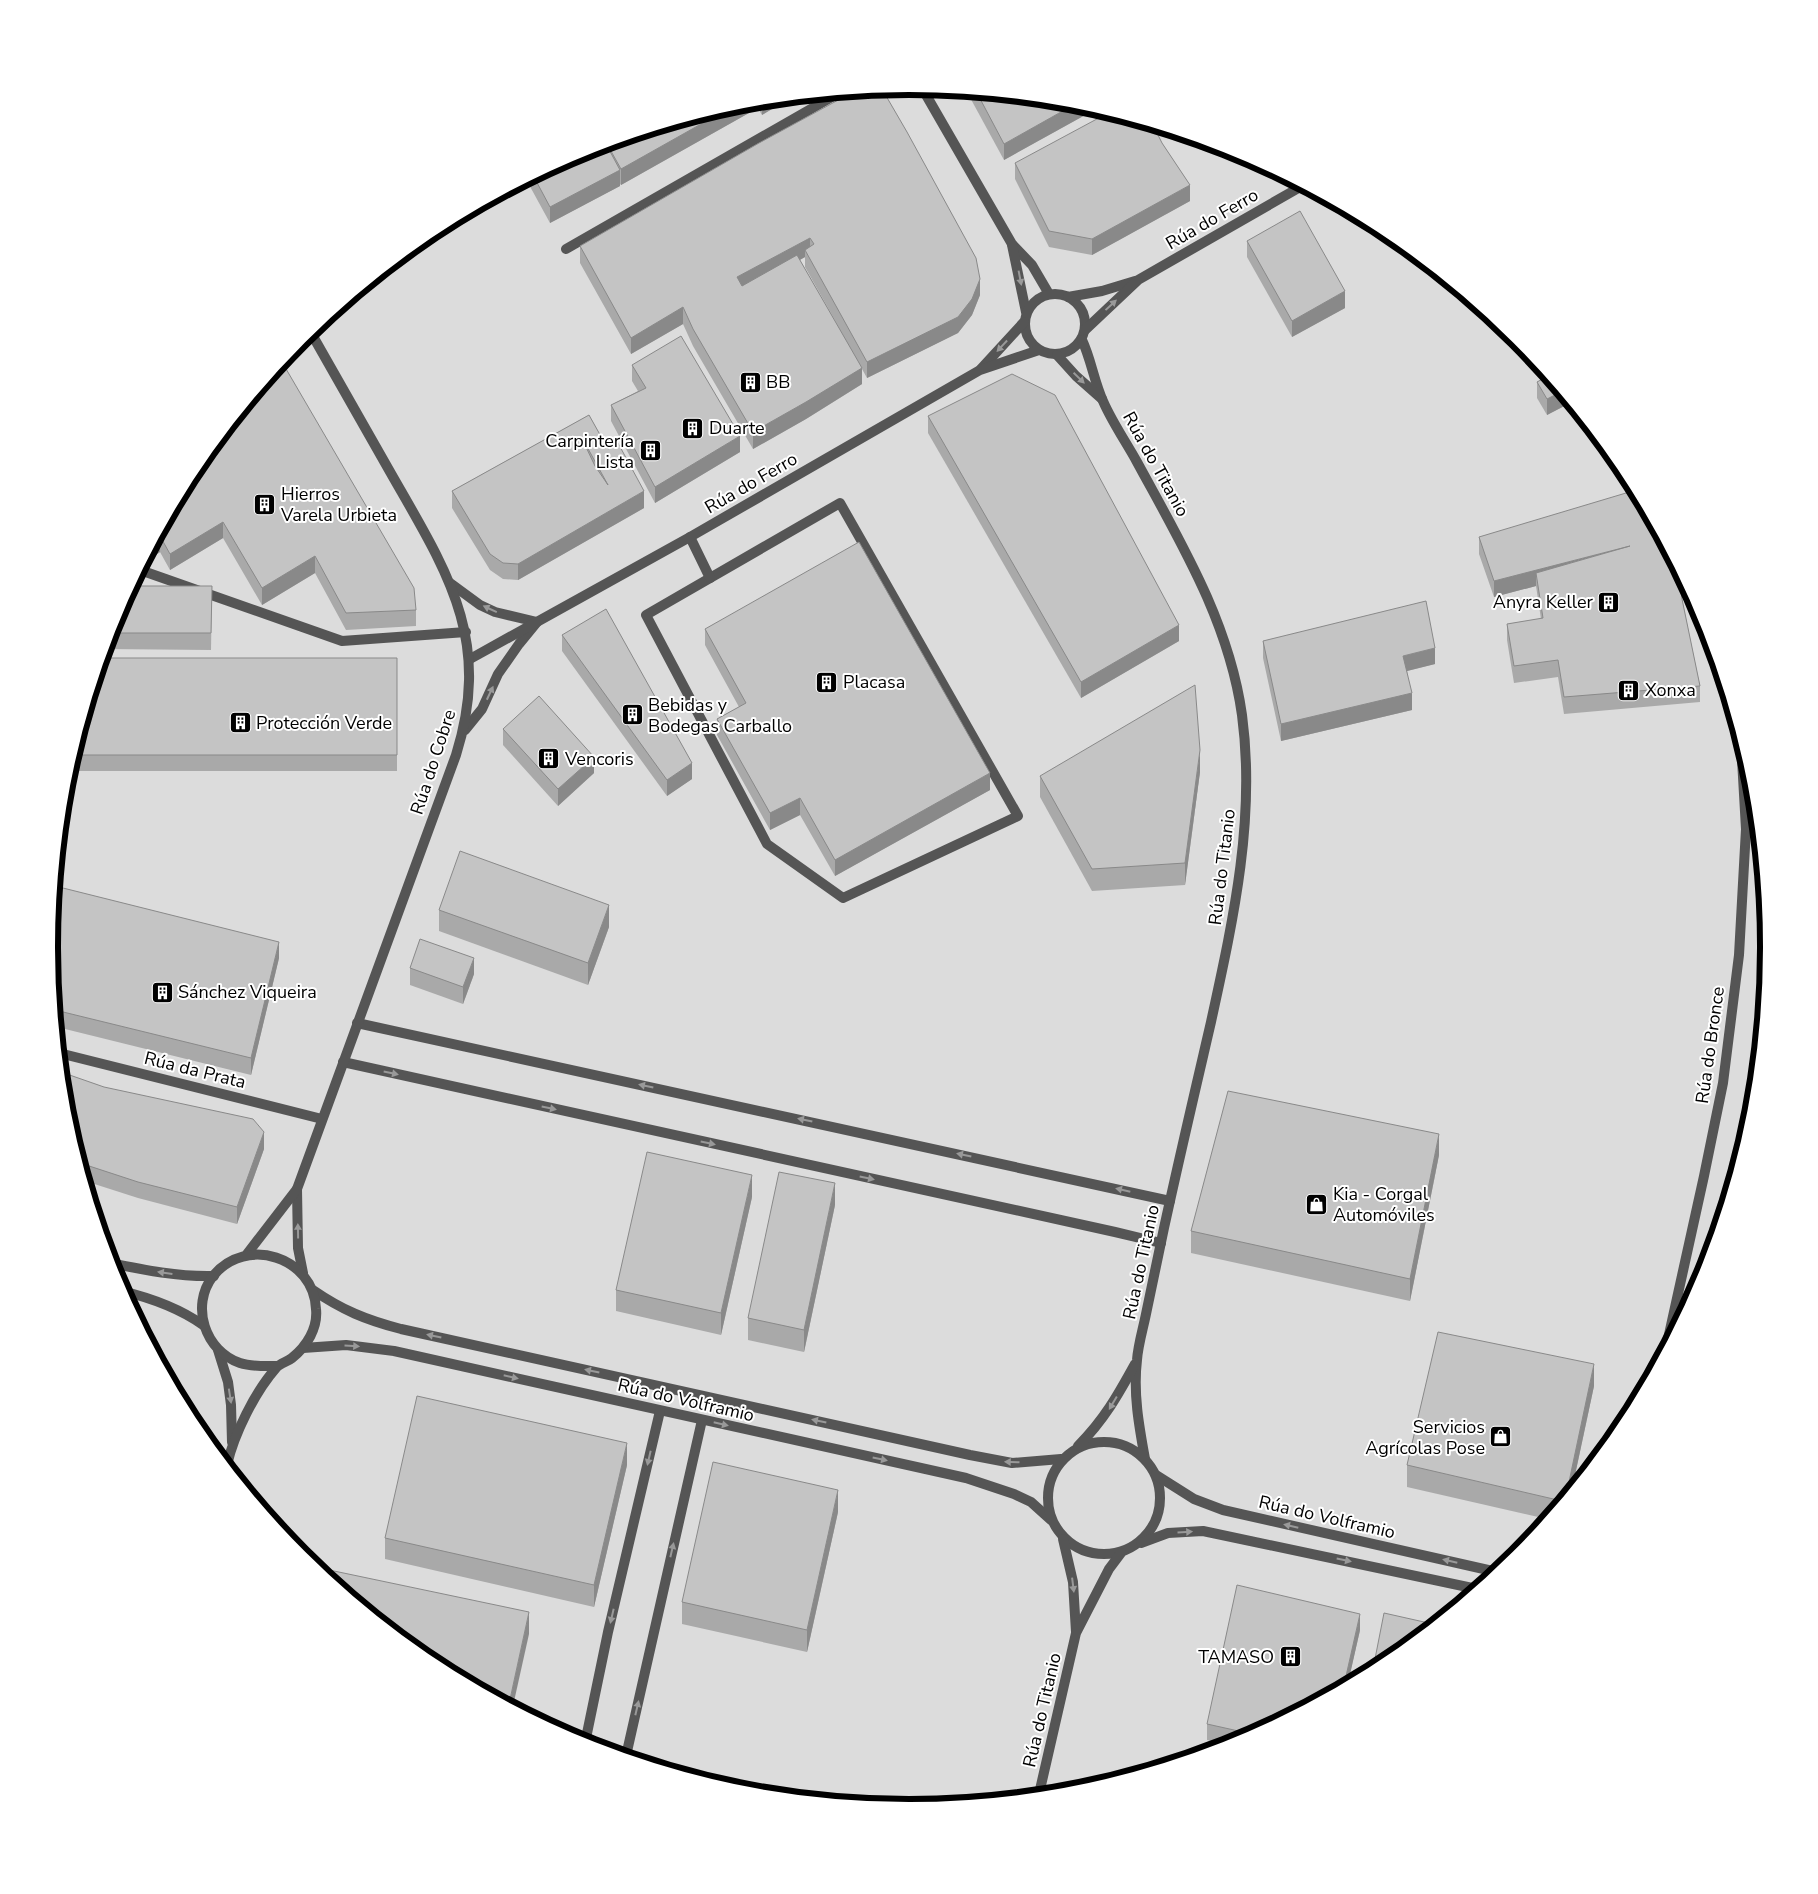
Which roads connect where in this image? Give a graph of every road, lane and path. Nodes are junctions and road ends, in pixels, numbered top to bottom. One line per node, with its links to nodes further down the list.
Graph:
1 (926, 96): 4 (street)
2 (827, 100): 5 (street)
3 (1297, 189): 6 (street, Rúa do Ferro)
4 (1012, 244): 7 (street); 9 (street, one-way to 9)
5 (566, 249)
6 (1138, 280): 8 (street, Rúa do Ferro); 10 (street, Rúa do Ferro, one-way to 6)
7 (1049, 294): 8 (street); 9 (street)
8 (1068, 297): 10 (street)
9 (1025, 317): 12 (street); 14 (street, Rúa do Ferro, one-way to 14)
10 (1083, 335): 13 (street); 15 (street, Rúa do Titanio)
11 (314, 338): 19 (street, Rúa do Cobre)
12 (1039, 350): 13 (street); 14 (street, Rúa do Ferro)
13 (1057, 355): 15 (street, Rúa do Titanio, one-way to 15)
14 (980, 370): 16 (street, Rúa do Ferro)
15 (1103, 400): 30 (street, Rúa do Titanio)
16 (690, 537): 18 (street); 20 (street, Rúa do Ferro)
17 (144, 572): 21 (street)
18 (710, 578): 18 (street)
19 (450, 583): 20 (street, one-way to 19); 21 (street, Rúa do Cobre)
20 (537, 622): 22 (street, Rúa do Ferro); 23 (street, Rúa do Ferro, one-way to 20)
21 (466, 632): 22 (street, Rúa do Cobre)
22 (470, 660): 23 (street, Rúa do Cobre)
23 (463, 733): 25 (street, Rúa do Cobre)
24 (1743, 777): 39 (street, Rúa do Bronce)
25 (358, 1022): 27 (street, Rúa do Cobre); 30 (street, one-way to 25)
26 (65, 1054): 28 (street, Rúa da Prata)
27 (343, 1062): 28 (street, Rúa do Cobre); 31 (street, one-way to 31)
28 (322, 1119): 29 (street, Rúa do Cobre)
29 (297, 1189): 32 (street); 34 (street, one-way to 29)
30 (1170, 1201): 31 (street, Rúa do Titanio)
31 (1161, 1244): 42 (street, Rúa do Titanio)
32 (247, 1254): 34 (street); 35 (street)
33 (119, 1265): 35 (street, one-way to 33)
34 (303, 1274): 36 (street)
35 (214, 1276): 38 (street)
36 (313, 1290): 40 (street); 49 (street, Rúa do Volframio, one-way to 36)
37 (131, 1294): 38 (street)
38 (204, 1325): 41 (street)
39 (1670, 1329)
40 (303, 1348): 43 (street); 44 (street, Rúa do Volframio, one-way to 44)
41 (218, 1350): 43 (street); 46 (street, one-way to 46)
42 (1136, 1361): 47 (street, one-way to 47); 50 (street)
43 (278, 1366): 46 (street)
44 (660, 1411): 45 (street, Rúa do Volframio); 59 (street, one-way to 59)
45 (702, 1420): 52 (street, Rúa do Volframio, one-way to 52); 60 (street, one-way to 45)
46 (232, 1444): 48 (street)
47 (1078, 1447): 49 (street); 50 (street)
48 (229, 1459)
49 (1061, 1459): 52 (street)
50 (1145, 1459): 51 (street)
51 (1156, 1475): 54 (street); 56 (street, Rúa do Volframio, one-way to 51)
52 (1052, 1520): 53 (street)
53 (1063, 1538): 55 (street); 58 (street, one-way to 58)
54 (1138, 1544): 55 (street); 57 (street, one-way to 57)
55 (1121, 1552): 58 (street)
56 (1488, 1570)
57 (1469, 1588)
58 (1076, 1633): 61 (street, Rúa do Titanio)
59 (587, 1735)
60 (627, 1750)
61 (1040, 1788)

